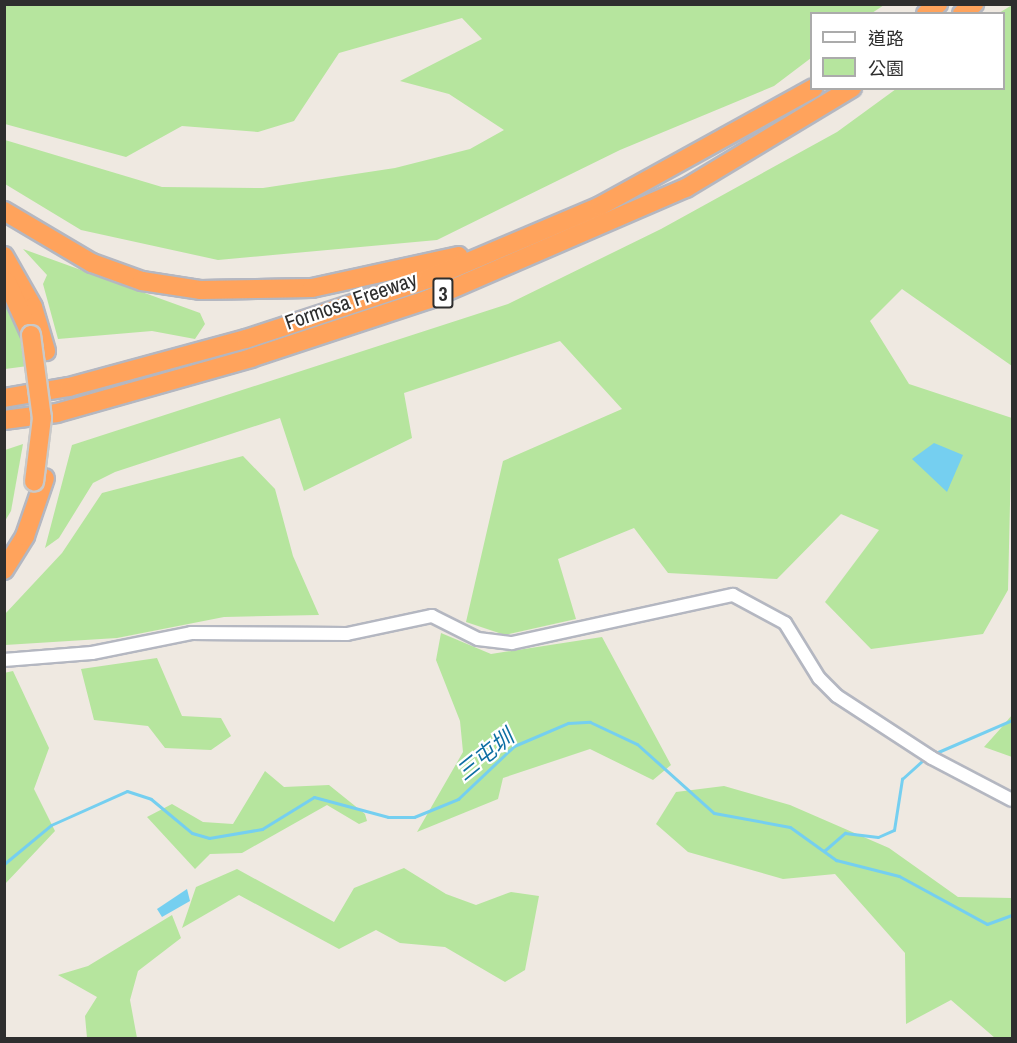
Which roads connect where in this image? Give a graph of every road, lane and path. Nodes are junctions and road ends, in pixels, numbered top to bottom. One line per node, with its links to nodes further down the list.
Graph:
1 (810, 90): 4 (highway, Formosa Freeway / 3)
2 (849, 90): 8 (highway, Formosa Freeway / 3)
3 (4, 211): 4 (highway)
4 (522, 240): 7 (highway, Formosa Freeway / 3)
5 (4, 256): 11 (highway)
6 (4, 277): 11 (highway, bridge)
7 (4, 398)
8 (57, 413): 9 (highway, Formosa Freeway / 3); 10 (highway)
9 (4, 420)
10 (4, 430)
11 (39, 480): 12 (highway); 13 (highway)
12 (4, 552)
13 (4, 570)
14 (4, 660): 15 (street)
15 (1012, 800)

